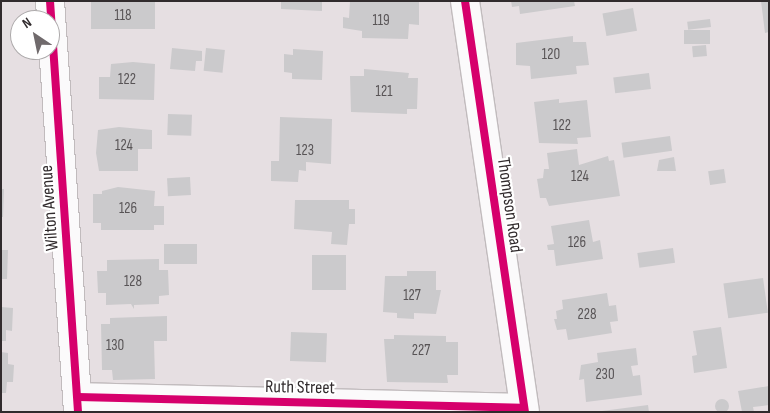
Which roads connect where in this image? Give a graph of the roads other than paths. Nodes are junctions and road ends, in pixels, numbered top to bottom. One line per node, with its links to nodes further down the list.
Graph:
1 (50, 1): 3 (street, Wilton Avenue)
2 (466, 1): 4 (street, Thompson Road)
3 (78, 405): 4 (street, Ruth Street)
4 (523, 410)

